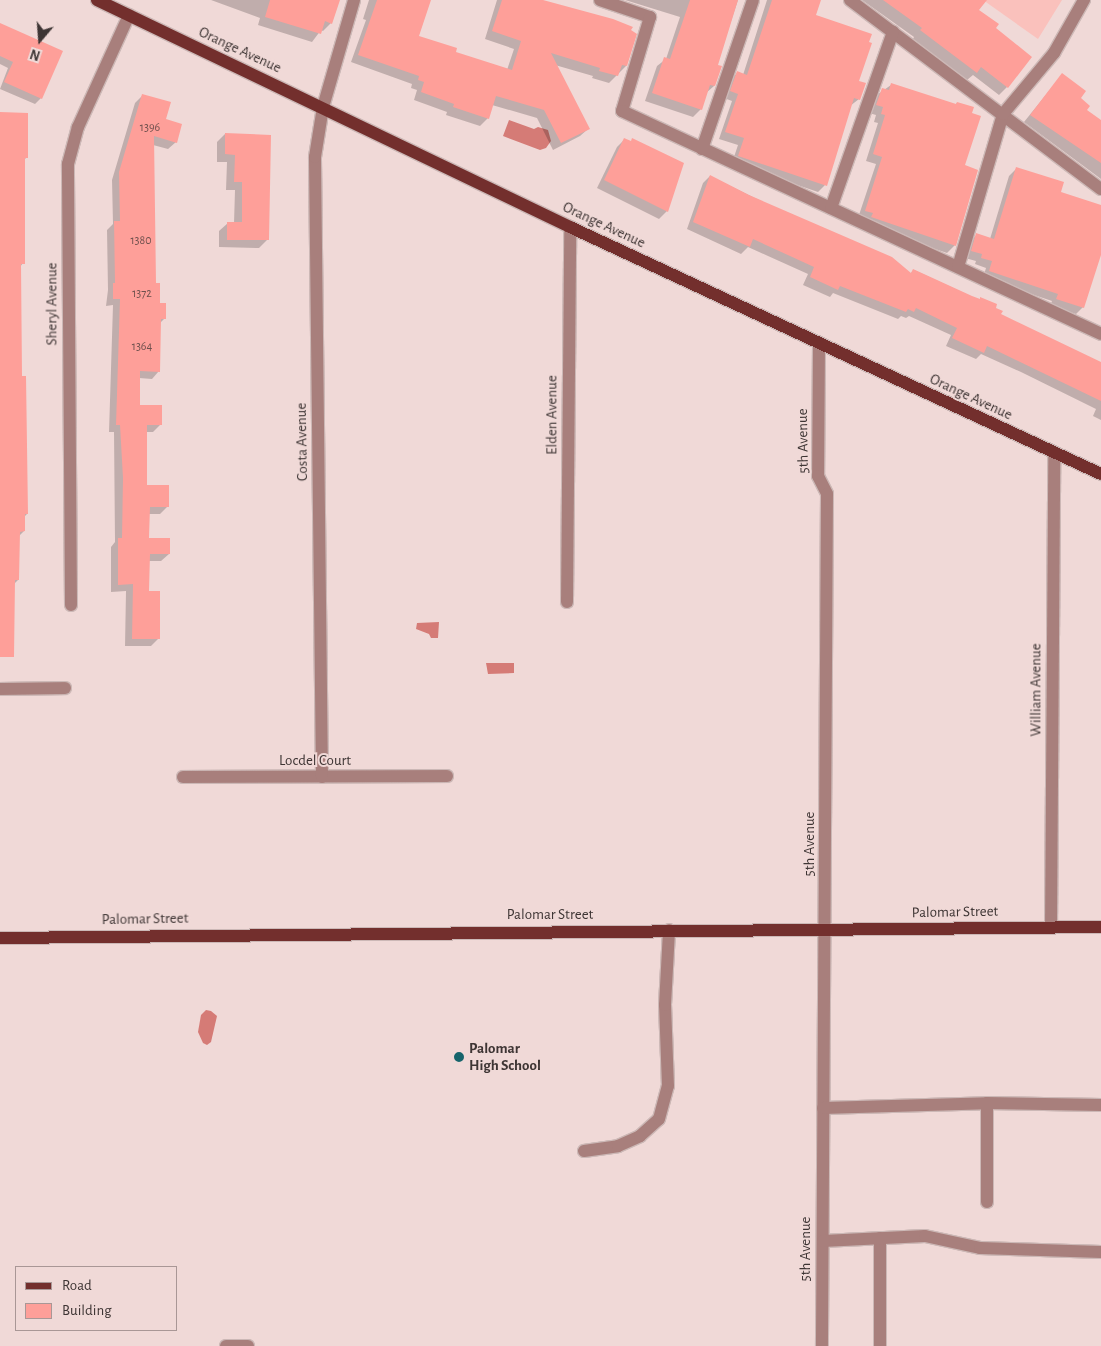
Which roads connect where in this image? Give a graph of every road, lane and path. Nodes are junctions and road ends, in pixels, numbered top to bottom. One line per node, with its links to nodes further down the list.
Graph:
1 (97, 0): 7 (main road, Orange Avenue)
2 (354, 0): 9 (street, Costa Avenue)
3 (600, 0): 11 (street)
4 (753, 0): 11 (street)
5 (850, 0): 8 (street)
6 (1084, 0): 10 (street)
7 (128, 15): 9 (main road, Orange Avenue); 21 (street, Sheryl Avenue)
8 (893, 32): 10 (street); 13 (street)
9 (323, 108): 14 (main road, Orange Avenue); 26 (street, Costa Avenue)
10 (1003, 114): 12 (street); 15 (street)
11 (702, 149): 13 (street)
12 (1101, 189)
13 (831, 208): 15 (street)
14 (570, 227): 17 (main road, Orange Avenue); 20 (street, Elden Avenue)
15 (958, 267): 16 (street)
16 (1101, 334)
17 (819, 344): 18 (main road, Orange Avenue); 29 (street, 5th Avenue)
18 (1054, 454): 19 (main road, Orange Avenue); 27 (street, William Avenue)
19 (1101, 474)
20 (567, 602)
21 (71, 606)
22 (65, 688): 23 (street)
23 (0, 689)
24 (448, 776): 26 (street, Locdel Court)
25 (183, 777): 26 (street, Locdel Court)
26 (322, 777)
27 (1051, 927): 28 (main road, Palomar Street); 29 (main road, Palomar Street)
28 (1101, 927)
29 (826, 929): 30 (main road, Palomar Street); 34 (street, 5th Avenue)
30 (669, 930): 31 (main road, Palomar Street); 35 (street)
31 (0, 938)
32 (987, 1103): 33 (street); 34 (street); 36 (street)
33 (1101, 1105)
34 (823, 1108): 38 (street, 5th Avenue)
35 (584, 1151)
36 (987, 1202)
37 (880, 1238): 38 (street); 39 (street); 43 (street)
38 (823, 1241): 42 (street, 5th Avenue)
39 (1101, 1252)
40 (226, 1346): 41 (street)
41 (248, 1346)
42 (822, 1346)
43 (880, 1346)

